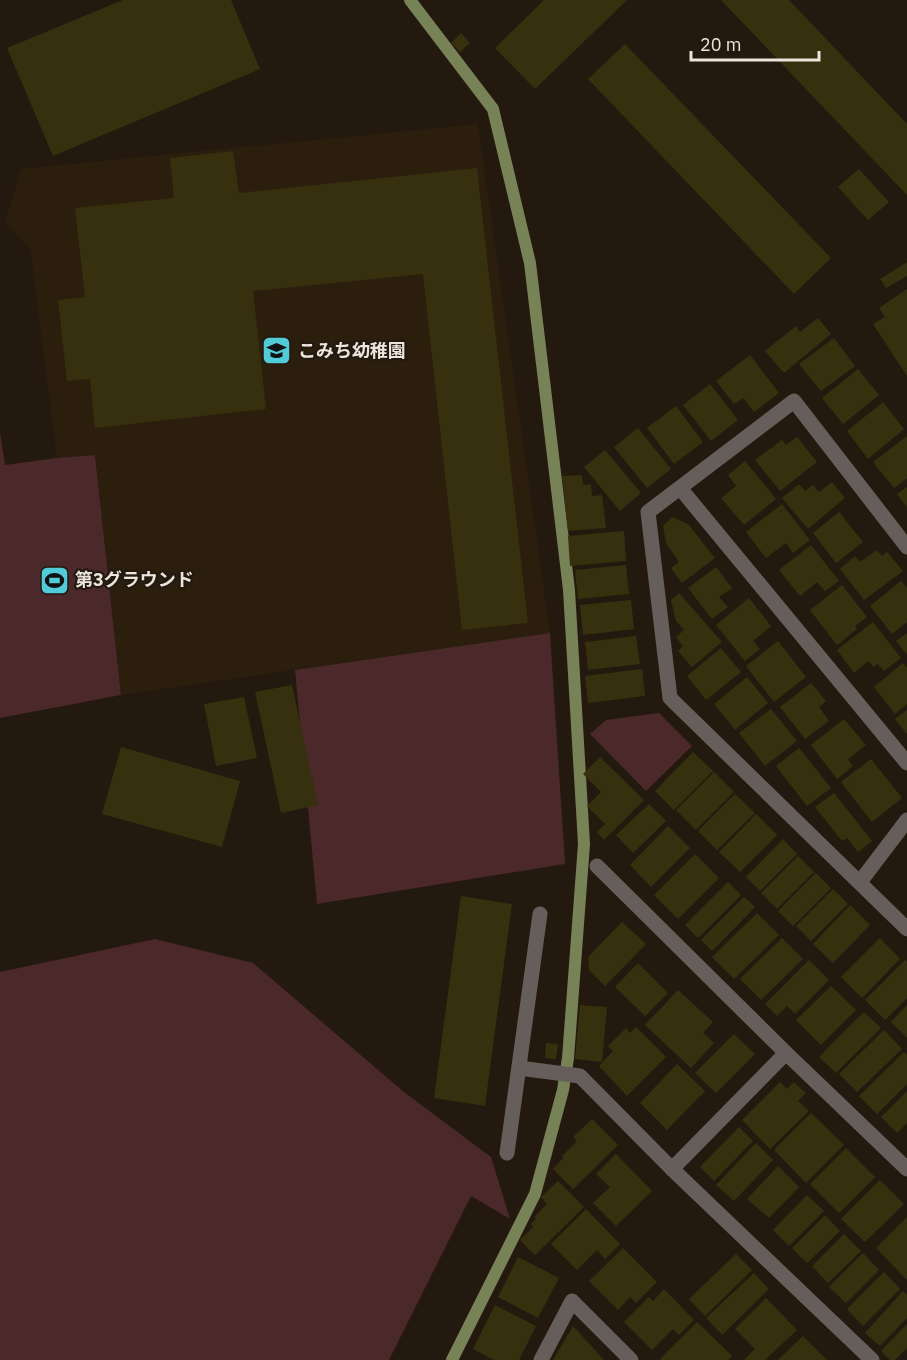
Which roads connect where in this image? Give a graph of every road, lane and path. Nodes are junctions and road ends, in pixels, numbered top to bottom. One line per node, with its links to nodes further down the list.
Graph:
1 (680, 488): 2 (street); 3 (street); 6 (street)
2 (907, 547)
3 (907, 763)
4 (907, 820): 6 (street)
5 (597, 866): 9 (street)
6 (860, 882): 8 (street)
7 (540, 914): 10 (street)
8 (907, 928)
9 (786, 1053): 12 (street); 13 (street)
10 (519, 1068): 11 (street); 12 (street)
11 (507, 1153)
12 (672, 1168): 16 (street)
13 (907, 1169)
14 (541, 1360): 15 (street)
15 (631, 1360)
16 (872, 1360)

